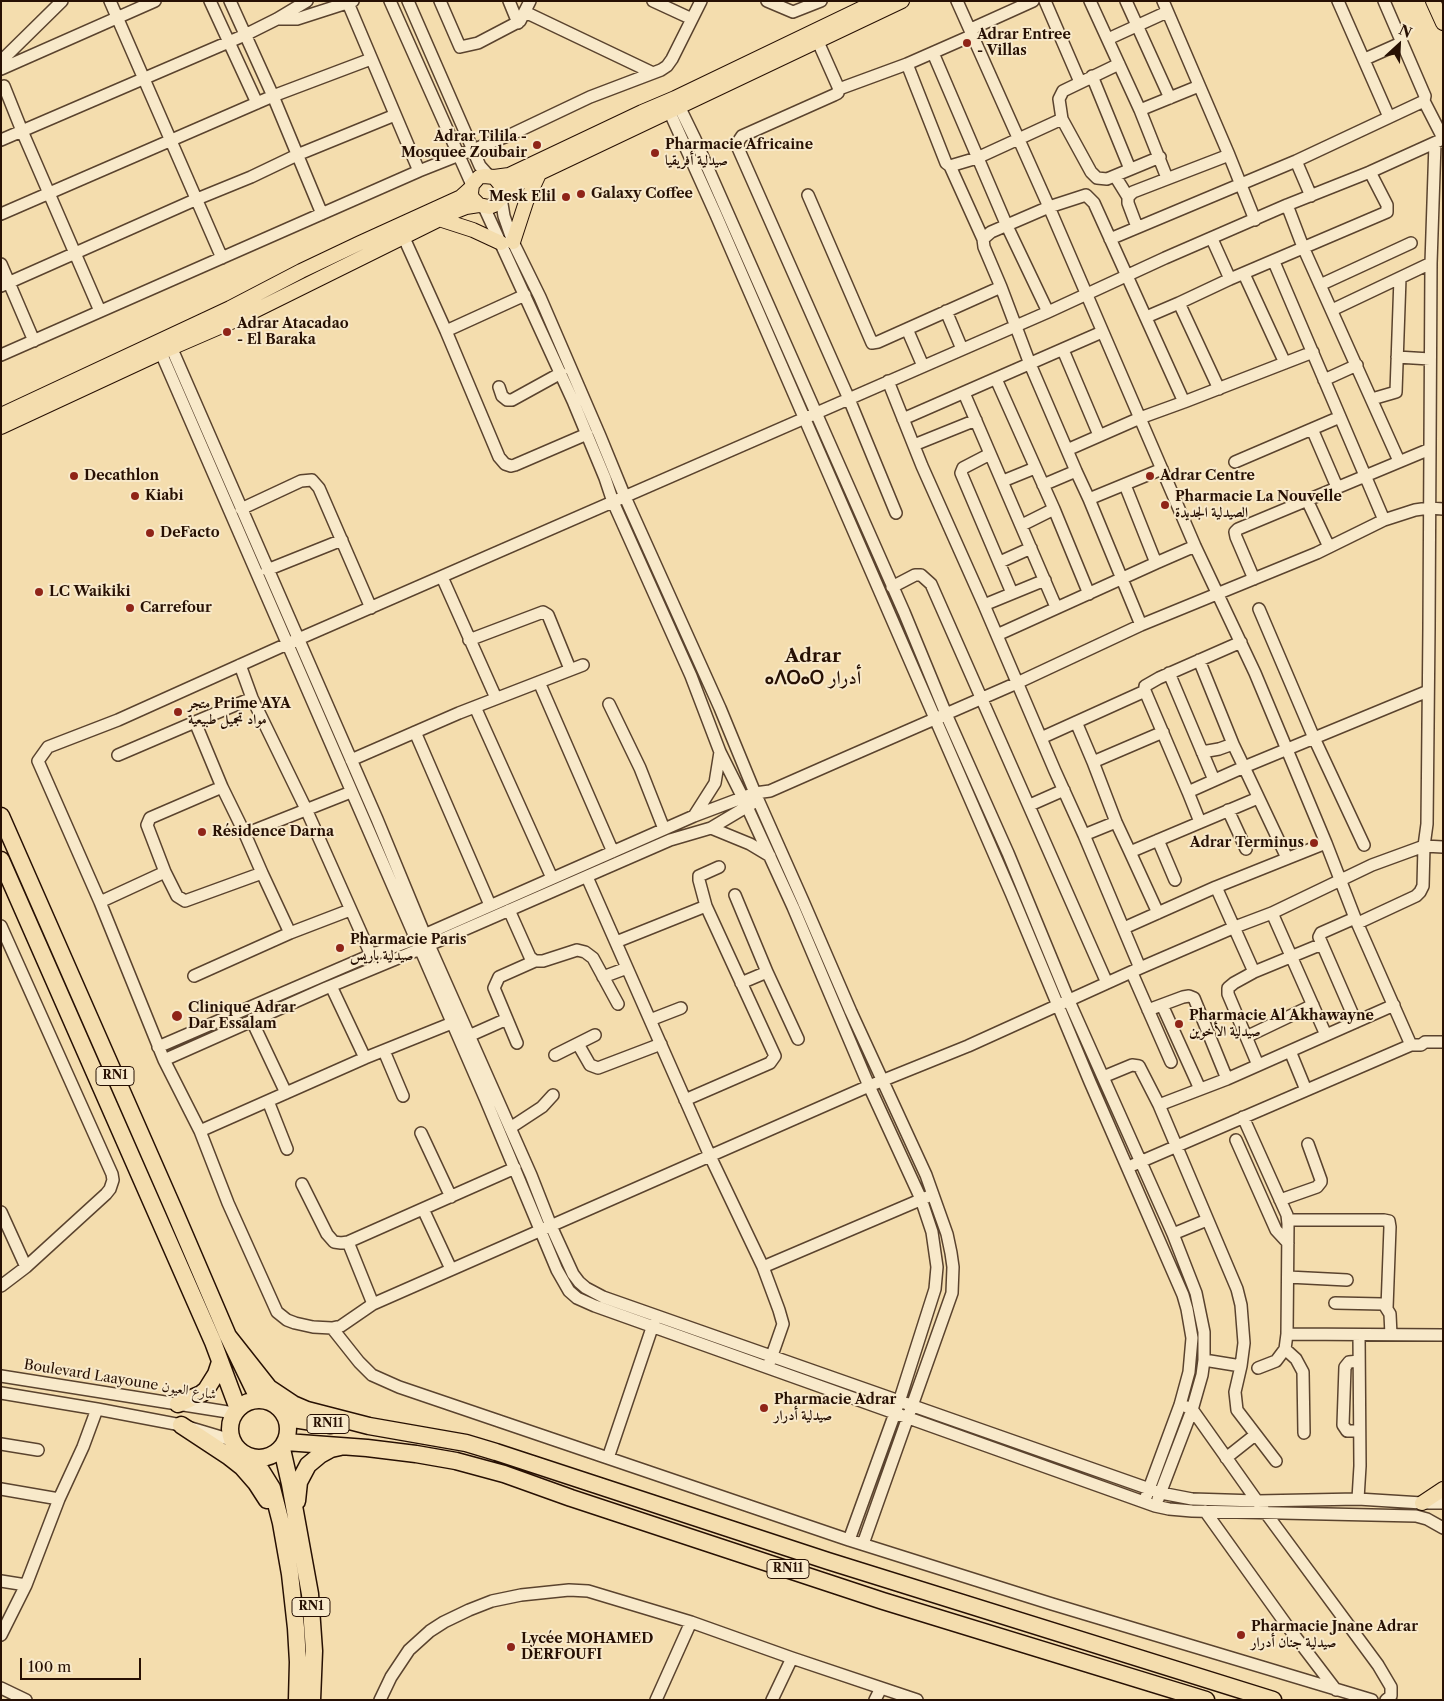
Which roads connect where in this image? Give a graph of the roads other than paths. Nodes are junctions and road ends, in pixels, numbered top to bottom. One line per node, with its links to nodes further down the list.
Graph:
1 (62, 1): 44 (street)
2 (110, 1): 29 (street)
3 (155, 1): 29 (street)
4 (210, 1): 39 (street)
5 (230, 1): 36 (street)
6 (307, 1): 30 (street)
7 (390, 1): 71 (street)
8 (408, 1): 69 (street)
9 (440, 1): 32 (street)
10 (509, 1): 32 (street)
11 (530, 1): 28 (street)
12 (653, 1): 31 (street)
13 (701, 1): 31 (street)
14 (767, 1): 26 (street)
15 (877, 1): 37 (main road)
16 (902, 1): 37 (main road)
17 (957, 1): 35 (street)
18 (1032, 1): 35 (street)
19 (1045, 1): 51 (street)
20 (1090, 1): 38 (street)
21 (1126, 1): 34 (street)
22 (1338, 1): 43 (street)
23 (1384, 1): 40 (street)
24 (1433, 1): 33 (main road)
25 (350, 2): 30 (street); 42 (street)
26 (820, 2)
27 (1165, 6): 34 (street); 53 (street)
28 (525, 12): 32 (street); 48 (street)
29 (117, 17): 47 (street); 50 (street)
30 (277, 19): 36 (street)
31 (692, 19): 48 (street)
32 (518, 23)
33 (1443, 23)
34 (1137, 25): 38 (street); 56 (street)
35 (972, 32): 41 (street); 65 (street)
36 (246, 35): 39 (street); 55 (street)
37 (816, 36): 54 (street); 59 (main road)
38 (1108, 39): 46 (street)
39 (229, 42): 50 (street); 58 (street)
40 (1401, 42): 43 (street); 57 (street)
41 (932, 53): 45 (street); 74 (street)
42 (371, 59): 55 (street); 61 (street)
43 (1365, 59): 62 (street)
44 (1, 62)
45 (906, 64): 54 (street); 76 (street)
46 (1119, 64): 49 (street); 60 (street)
47 (1, 69)
48 (653, 73): 69 (street)
49 (1092, 76): 51 (street); 77 (street)
50 (144, 79): 64 (street); 68 (street)
51 (1080, 82): 63 (street)
52 (4, 86): 64 (street)
53 (1198, 86): 56 (street); 72 (street)
54 (839, 89): 152 (street)
55 (273, 96): 58 (street); 70 (street)
56 (1170, 98): 60 (street)
57 (1424, 102): 62 (street); 67 (street)
58 (257, 103): 68 (street)
59 (672, 105): 80 (main road); 82 (main road); 154 (street); 158 (street)
60 (1140, 110): 73 (street)
61 (395, 115): 70 (street); 78 (street)
62 (1389, 118): 75 (street)
63 (1062, 119): 65 (street); 81 (street)
64 (22, 131): 66 (street); 86 (street)
65 (1019, 138): 74 (street); 94 (street)
66 (1, 140)
67 (1440, 140): 79 (street); 111 (street)
68 (170, 141): 86 (street); 91 (street)
69 (474, 150): 71 (street); 82 (street)
70 (297, 155): 91 (street); 96 (street)
71 (460, 155): 78 (street); 85 (street)
72 (1229, 155): 83 (street); 84 (street)
73 (1160, 157): 77 (street); 83 (street)
74 (978, 158): 76 (street); 99 (street)
75 (1296, 161): 84 (street); 89 (street)
76 (950, 166): 102 (street)
77 (1130, 169): 81 (street)
78 (419, 171): 96 (street)
79 (1370, 172): 89 (street); 107 (street)
80 (539, 174): 87 (main road); 105 (main road)
81 (1115, 176): 90 (street)
82 (492, 177): 85 (main road); 87 (main road)
83 (1167, 178): 90 (street)
84 (1240, 183): 98 (street); 100 (street)
85 (471, 186): 93 (main road); 133 (main road)
86 (49, 194): 95 (street); 108 (street)
87 (502, 195): 93 (main road); 105 (street)
88 (808, 195): 129 (street)
89 (1310, 196): 92 (street)
90 (1128, 197): 100 (street)
91 (197, 199): 108 (street); 109 (street)
92 (1287, 205): 98 (street); 107 (street)
93 (481, 206): 97 (main road); 105 (street)
94 (1049, 207): 99 (street); 103 (street); 121 (street)
95 (1, 214)
96 (322, 214): 109 (street)
97 (439, 219): 101 (main road); 105 (main road)
98 (1255, 220): 104 (street)
99 (1008, 226): 102 (street); 126 (street)
100 (1137, 227): 103 (street)
101 (404, 238): 130 (street); 133 (main road)
102 (983, 239): 119 (street)
103 (1110, 239): 114 (street)
104 (1212, 239): 114 (street); 116 (street)
105 (507, 242): 120 (street); 179 (street)
106 (1411, 243): 118 (street)
107 (1303, 247): 110 (street); 118 (street)
108 (74, 253): 117 (street); 124 (street)
109 (222, 258): 124 (street)
110 (1274, 262): 113 (street); 136 (street)
111 (1431, 263): 115 (street); 139 (street)
112 (1, 264): 117 (street)
113 (1244, 274): 116 (street); 140 (street)
114 (1127, 277): 121 (street); 153 (street)
115 (1400, 278): 123 (street); 138 (street)
116 (1230, 279): 122 (street)
117 (5, 284): 132 (street)
118 (1320, 284): 123 (street)
119 (1001, 287): 125 (street); 128 (street)
120 (526, 295): 130 (street); 144 (street)
121 (1086, 295): 126 (street); 131 (street)
122 (1179, 304): 127 (street); 149 (street)
123 (1332, 310): 142 (street)
124 (100, 311): 132 (street)
125 (946, 311): 129 (street); 134 (street)
126 (1048, 312): 128 (street)
127 (1151, 315)
128 (1015, 326): 134 (street); 141 (street)
129 (907, 329): 143 (street)
130 (446, 331): 163 (street)
131 (1102, 332): 135 (street); 157 (street)
132 (34, 341): 137 (street)
133 (164, 345): 155 (main road); 161 (main road); 184 (street); 214 (street)
134 (962, 349): 143 (street)
135 (1063, 350): 141 (street); 164 (street)
136 (1313, 352): 140 (street); 146 (street)
137 (1, 355)
138 (1397, 357): 139 (street); 151 (street)
139 (1430, 359): 166 (street)
140 (1285, 363): 149 (street)
141 (1030, 364): 145 (street); 167 (street)
142 (1357, 365): 146 (street); 151 (street)
143 (923, 366): 147 (street)
144 (561, 374): 148 (street); 163 (street)
145 (996, 379): 150 (street); 171 (street)
146 (1324, 380): 156 (street)
147 (888, 381): 152 (street); 159 (street)
148 (499, 387)
149 (1219, 389): 153 (street)
150 (964, 393): 159 (street); 160 (street)
151 (1372, 399): 169 (street)
152 (849, 400): 154 (street); 187 (street)
153 (1184, 402): 157 (street)
154 (817, 414): 158 (street); 201 (street)
155 (1, 415)
156 (1340, 417): 162 (street); 174 (street)
157 (1140, 418): 164 (street); 172 (street)
158 (805, 419): 179 (street); 230 (street)
159 (903, 419): 165 (street)
160 (976, 420): 165 (street); 168 (street)
161 (1, 428)
162 (1312, 429): 170 (street); 178 (street)
163 (587, 434): 182 (street)
164 (1100, 435): 167 (street)
165 (914, 445): 205 (street)
166 (1430, 449): 169 (street); 183 (street)
167 (1067, 450): 173 (street)
168 (990, 454): 175 (street); 194 (street)
169 (1399, 461): 174 (street)
170 (1235, 462)
171 (1035, 468): 175 (street); 176 (street)
172 (1162, 469): 177 (street); 191 (street)
173 (1076, 471): 176 (street); 180 (street)
174 (1365, 476): 178 (street); 188 (street)
175 (1003, 481): 189 (street)
176 (1043, 485): 185 (street)
177 (1125, 485): 180 (street); 195 (street)
178 (1337, 487): 181 (street)
179 (625, 497): 182 (street); 250 (street)
180 (1089, 499): 198 (street)
181 (1307, 500): 192 (street); 199 (street)
182 (614, 502): 197 (street); 239 (street)
183 (1429, 508): 186 (street); 188 (street); 223 (street)
184 (241, 509): 190 (street); 196 (street)
185 (1054, 509): 189 (street); 203 (street)
186 (1443, 509)
187 (896, 513)
188 (1384, 520): 192 (street)
189 (1022, 524): 193 (street)
190 (342, 540): 196 (street); 207 (street)
191 (1195, 546): 195 (street); 204 (street)
192 (1329, 547): 199 (street)
193 (1031, 548): 194 (street); 200 (street)
194 (1000, 562): 202 (street)
195 (1156, 563): 198 (street)
196 (267, 570): 211 (street)
197 (442, 577): 207 (street); 212 (street)
198 (1123, 578): 203 (street); 209 (street)
199 (1254, 579): 204 (street)
200 (1045, 580): 202 (street); 206 (street)
201 (892, 587): 226 (street); 229 (street)
202 (1012, 593): 205 (street)
203 (1089, 594): 206 (street)
204 (1219, 594): 209 (street); 213 (street)
205 (984, 604): 210 (street)
206 (1056, 607): 210 (street)
207 (371, 608): 211 (street)
208 (1259, 608): 236 (street)
209 (1141, 625): 221 (street)
210 (997, 635): 221 (street)
211 (299, 639): 214 (street); 242 (street)
212 (469, 640): 218 (street); 225 (street)
213 (1241, 642): 215 (street); 238 (street)
214 (287, 644): 216 (street); 248 (street)
215 (1199, 660): 219 (street); 237 (street)
216 (240, 665): 224 (street); 284 (street)
217 (583, 665): 218 (street)
218 (570, 669): 220 (street)
219 (1169, 673): 222 (street); 240 (street)
220 (539, 682): 225 (street); 270 (street)
221 (1017, 683): 226 (street); 235 (street)
222 (1145, 691): 232 (street); 234 (street)
223 (1428, 691): 236 (street); 267 (street)
224 (252, 698): 231 (street); 254 (street)
225 (496, 698): 228 (street)
226 (982, 698): 229 (street); 253 (street)
227 (609, 704): 260 (street)
228 (475, 707): 233 (street); 279 (street)
229 (946, 714): 230 (street); 312 (street)
230 (934, 719): 250 (street); 312 (street)
231 (195, 722): 241 (street); 246 (street)
232 (1076, 722): 235 (street); 243 (street)
233 (415, 732): 242 (street); 285 (street)
234 (1162, 732): 243 (street); 249 (street)
235 (1041, 738): 247 (street)
236 (1314, 738): 238 (street); 266 (street)
237 (1233, 744): 240 (street); 244 (street)
238 (1287, 748): 244 (street); 265 (street)
239 (720, 752): 252 (street); 257 (street)
240 (1202, 752): 245 (street)
241 (118, 755)
242 (351, 760): 296 (street)
243 (1093, 762): 258 (street)
244 (1244, 767): 245 (street); 251 (street)
245 (1214, 780): 249 (street)
246 (222, 787): 262 (street); 276 (street)
247 (1064, 790): 253 (street); 263 (street)
248 (351, 792): 254 (street); 296 (street)
249 (1188, 792): 259 (street)
250 (757, 797): 252 (street); 344 (street)
251 (1258, 798): 255 (street); 273 (street)
252 (745, 802): 257 (street); 261 (street); 272 (street)
253 (1030, 805): 309 (street)
254 (306, 809): 262 (street); 287 (street)
255 (1228, 810): 259 (street); 269 (street)
256 (1, 816): 396 (highway, RN1)
257 (694, 816): 260 (street)
258 (1116, 822): 263 (street); 271 (street)
259 (1200, 822): 264 (street)
260 (664, 828): 270 (street)
261 (711, 828): 272 (street); 278 (street)
262 (245, 834): 277 (street)
263 (1084, 835): 294 (street)
264 (1158, 840): 271 (street); 280 (street)
265 (1326, 843): 273 (street); 281 (street)
266 (1364, 845)
267 (1424, 846): 268 (street); 281 (street); 291 (street)
268 (1443, 847)
269 (1246, 850)
270 (613, 852): 279 (street)
271 (1130, 852): 290 (street)
272 (770, 856): 345 (street)
273 (1287, 858): 282 (street)
274 (1, 860): 399 (highway, RN1)
275 (719, 867): 286 (street)
276 (165, 872): 277 (street); 284 (street)
277 (262, 874): 295 (street)
278 (587, 877): 288 (street); 297 (street)
279 (552, 878): 285 (street)
280 (1175, 880)
281 (1341, 881): 289 (street); 291 (street)
282 (1216, 887): 290 (street); 293 (street)
283 (735, 895): 304 (street)
284 (100, 902): 333 (street)
285 (490, 905): 296 (street)
286 (706, 906): 297 (street); 308 (street)
287 (350, 910): 295 (street); 299 (street)
288 (509, 910): 296 (street); 301 (street)
289 (1272, 912): 293 (street); 300 (street)
290 (1158, 913): 294 (street)
291 (1356, 920): 298 (street); 315 (street)
292 (1, 927): 382 (street)
293 (1234, 927): 303 (street); 305 (street)
294 (1124, 928): 303 (street)
295 (290, 933): 306 (street)
296 (422, 942): 299 (street); 310 (street); 321 (street); 323 (street)
297 (616, 942): 302 (street)
298 (1322, 944): 300 (street); 322 (street)
299 (371, 955): 333 (street)
300 (1291, 957): 305 (street); 314 (street)
301 (535, 961): 307 (street); 318 (street)
302 (627, 968): 307 (street); 319 (street)
303 (1136, 970): 309 (street); 317 (street)
304 (767, 972): 308 (street); 327 (street)
305 (1254, 972): 326 (street)
306 (194, 976)
307 (604, 978): 311 (street)
308 (741, 982): 351 (street)
309 (1108, 983): 312 (street)
310 (331, 986): 320 (street); 338 (street)
311 (618, 1004)
312 (1063, 1004): 342 (street); 344 (street); 366 (street)
313 (1162, 1005): 317 (street); 343 (street); 346 (street)
314 (1312, 1005): 325 (street); 326 (street)
315 (1394, 1005): 322 (street); 332 (street)
316 (680, 1008): 319 (street)
317 (1148, 1010): 340 (street)
318 (507, 1019): 323 (street); 329 (street)
319 (650, 1020): 331 (street)
320 (252, 1021): 339 (street); 348 (street)
321 (452, 1022): 335 (street); 367 (street)
322 (1356, 1022): 325 (street)
323 (470, 1035): 355 (street)
324 (595, 1035): 330 (street)
325 (1326, 1035): 336 (street)
326 (1246, 1037): 341 (street)
327 (798, 1039)
328 (1443, 1042): 332 (street)
329 (517, 1043)
330 (578, 1044): 331 (street); 337 (street)
331 (660, 1044): 351 (street)
332 (1416, 1045): 334 (street); 347 (street)
333 (158, 1047): 339 (street)
334 (1443, 1048)
335 (384, 1050): 338 (street); 350 (street)
336 (1290, 1051): 341 (street); 347 (street)
337 (555, 1055)
338 (365, 1058): 348 (street)
339 (164, 1060): 356 (street)
340 (1171, 1062)
341 (1258, 1065): 343 (street)
342 (1103, 1077): 353 (street); 364 (street)
343 (1227, 1079): 346 (street)
344 (882, 1081): 345 (street); 369 (street)
345 (869, 1086): 362 (street); 371 (street)
346 (1200, 1089): 353 (street)
347 (1306, 1090): 354 (street)
348 (286, 1093): 352 (street)
349 (553, 1095): 355 (street)
350 (403, 1096)
351 (685, 1100): 362 (street)
352 (268, 1101): 356 (street); 361 (street)
353 (1159, 1105): 360 (street)
354 (1243, 1117): 360 (street); 363 (street)
355 (510, 1128): 377 (street)
356 (200, 1131): 391 (street)
357 (422, 1133): 370 (street)
358 (1236, 1140): 365 (street)
359 (1308, 1144): 372 (street)
360 (1175, 1146): 364 (street); 375 (street)
361 (287, 1149)
362 (710, 1156): 377 (street); 381 (street)
363 (1262, 1158): 365 (street); 372 (street)
364 (1140, 1162): 366 (street); 378 (street)
365 (1247, 1165): 380 (street)
366 (1127, 1167): 403 (street)
367 (516, 1168): 370 (street); 377 (street)
368 (302, 1184): 379 (street)
369 (933, 1194): 371 (street); 414 (street)
370 (451, 1197): 373 (street)
371 (921, 1199): 381 (street); 410 (street)
372 (1280, 1200): 376 (street)
373 (423, 1209): 379 (street); 383 (street)
374 (1, 1212): 382 (street)
375 (1207, 1220): 378 (street); 401 (street)
376 (1288, 1220): 380 (street); 389 (street)
377 (546, 1228): 383 (street); 390 (street)
378 (1172, 1234): 398 (street)
379 (348, 1242): 388 (street)
380 (1288, 1243): 384 (street)
381 (763, 1267): 400 (street)
382 (26, 1268): 386 (street)
383 (452, 1269): 388 (street)
384 (1288, 1277): 385 (street); 392 (street)
385 (1347, 1280)
386 (1, 1286)
387 (1335, 1303): 389 (street)
388 (373, 1304): 391 (street)
389 (1387, 1308): 394 (street)
390 (654, 1321): 400 (street); 426 (street)
391 (332, 1328): 426 (street)
392 (1287, 1334): 393 (street); 397 (street)
393 (1359, 1335): 394 (street); 434 (street)
394 (1391, 1335): 395 (street)
395 (1443, 1335)
396 (228, 1336): 407 (highway, RN1); 417 (highway)
397 (1285, 1348): 402 (street); 418 (street)
398 (1204, 1360): 401 (street); 404 (street)
399 (220, 1362): 408 (highway); 413 (highway, RN1)
400 (770, 1362): 410 (street)
401 (1241, 1366): 419 (street)
402 (1258, 1368)
403 (1189, 1372): 404 (street); 409 (street)
404 (1202, 1375): 412 (street)
405 (1, 1376): 408 (street, Boulevard Laayoune شارع العيون)
406 (1, 1393): 411 (street)
407 (259, 1400): 413 (highway); 415 (highway)
408 (178, 1404): 413 (street, Boulevard Laayoune شارع العيون)
409 (1180, 1405): 412 (street); 431 (street)
410 (897, 1407): 414 (street); 445 (street)
411 (97, 1409): 416 (street); 433 (street)
412 (1192, 1410): 427 (street); 432 (street)
413 (236, 1411): 420 (highway, RN1)
414 (910, 1412): 431 (street); 435 (street); 446 (street)
415 (286, 1418): 417 (highway, RN11); 422 (highway, RN1)
416 (181, 1425): 420 (street); 443 (highway)
417 (369, 1426): 465 (highway, RN11)
418 (1304, 1434)
419 (1255, 1435): 427 (street); 428 (street)
420 (231, 1440): 425 (highway, RN1)
421 (1, 1444): 424 (street)
422 (284, 1445): 423 (highway, RN11); 425 (highway); 442 (highway, RN1)
423 (347, 1446): 442 (highway); 464 (highway, RN11)
424 (38, 1450)
425 (254, 1458): 443 (highway, RN1)
426 (608, 1458): 445 (street)
427 (1226, 1458): 436 (street)
428 (1276, 1462)
429 (1, 1489): 433 (street)
430 (1443, 1489): 438 (main road)
431 (1149, 1490): 432 (street); 435 (street)
432 (1161, 1493): 436 (street); 439 (street)
433 (59, 1499): 448 (street)
434 (1358, 1499): 436 (street); 438 (street)
435 (1144, 1501): 439 (street)
436 (1257, 1501): 441 (street)
437 (1443, 1502): 438 (street)
438 (1422, 1503)
439 (1155, 1506): 440 (street)
440 (1205, 1511): 441 (street); 455 (street)
441 (1266, 1513): 444 (street); 467 (street)
442 (296, 1515): 458 (highway, RN1)
443 (281, 1523): 457 (highway, RN1)
444 (1443, 1528)
445 (848, 1540): 446 (street)
446 (863, 1544): 455 (street)
447 (1, 1581): 448 (street)
448 (26, 1585): 449 (street)
449 (5, 1618): 451 (street)
450 (691, 1622): 452 (street); 459 (street); 460 (street)
451 (1, 1634)
452 (792, 1658): 454 (street); 461 (street)
453 (1, 1688): 456 (street)
454 (881, 1688): 462 (street); 463 (street)
455 (1336, 1690): 466 (street)
456 (26, 1700)
457 (297, 1700)
458 (312, 1700)
459 (380, 1700)
460 (656, 1700)
461 (772, 1700)
462 (875, 1700)
463 (917, 1700)
464 (1206, 1700)
465 (1273, 1700)
466 (1372, 1700)
467 (1386, 1700)

